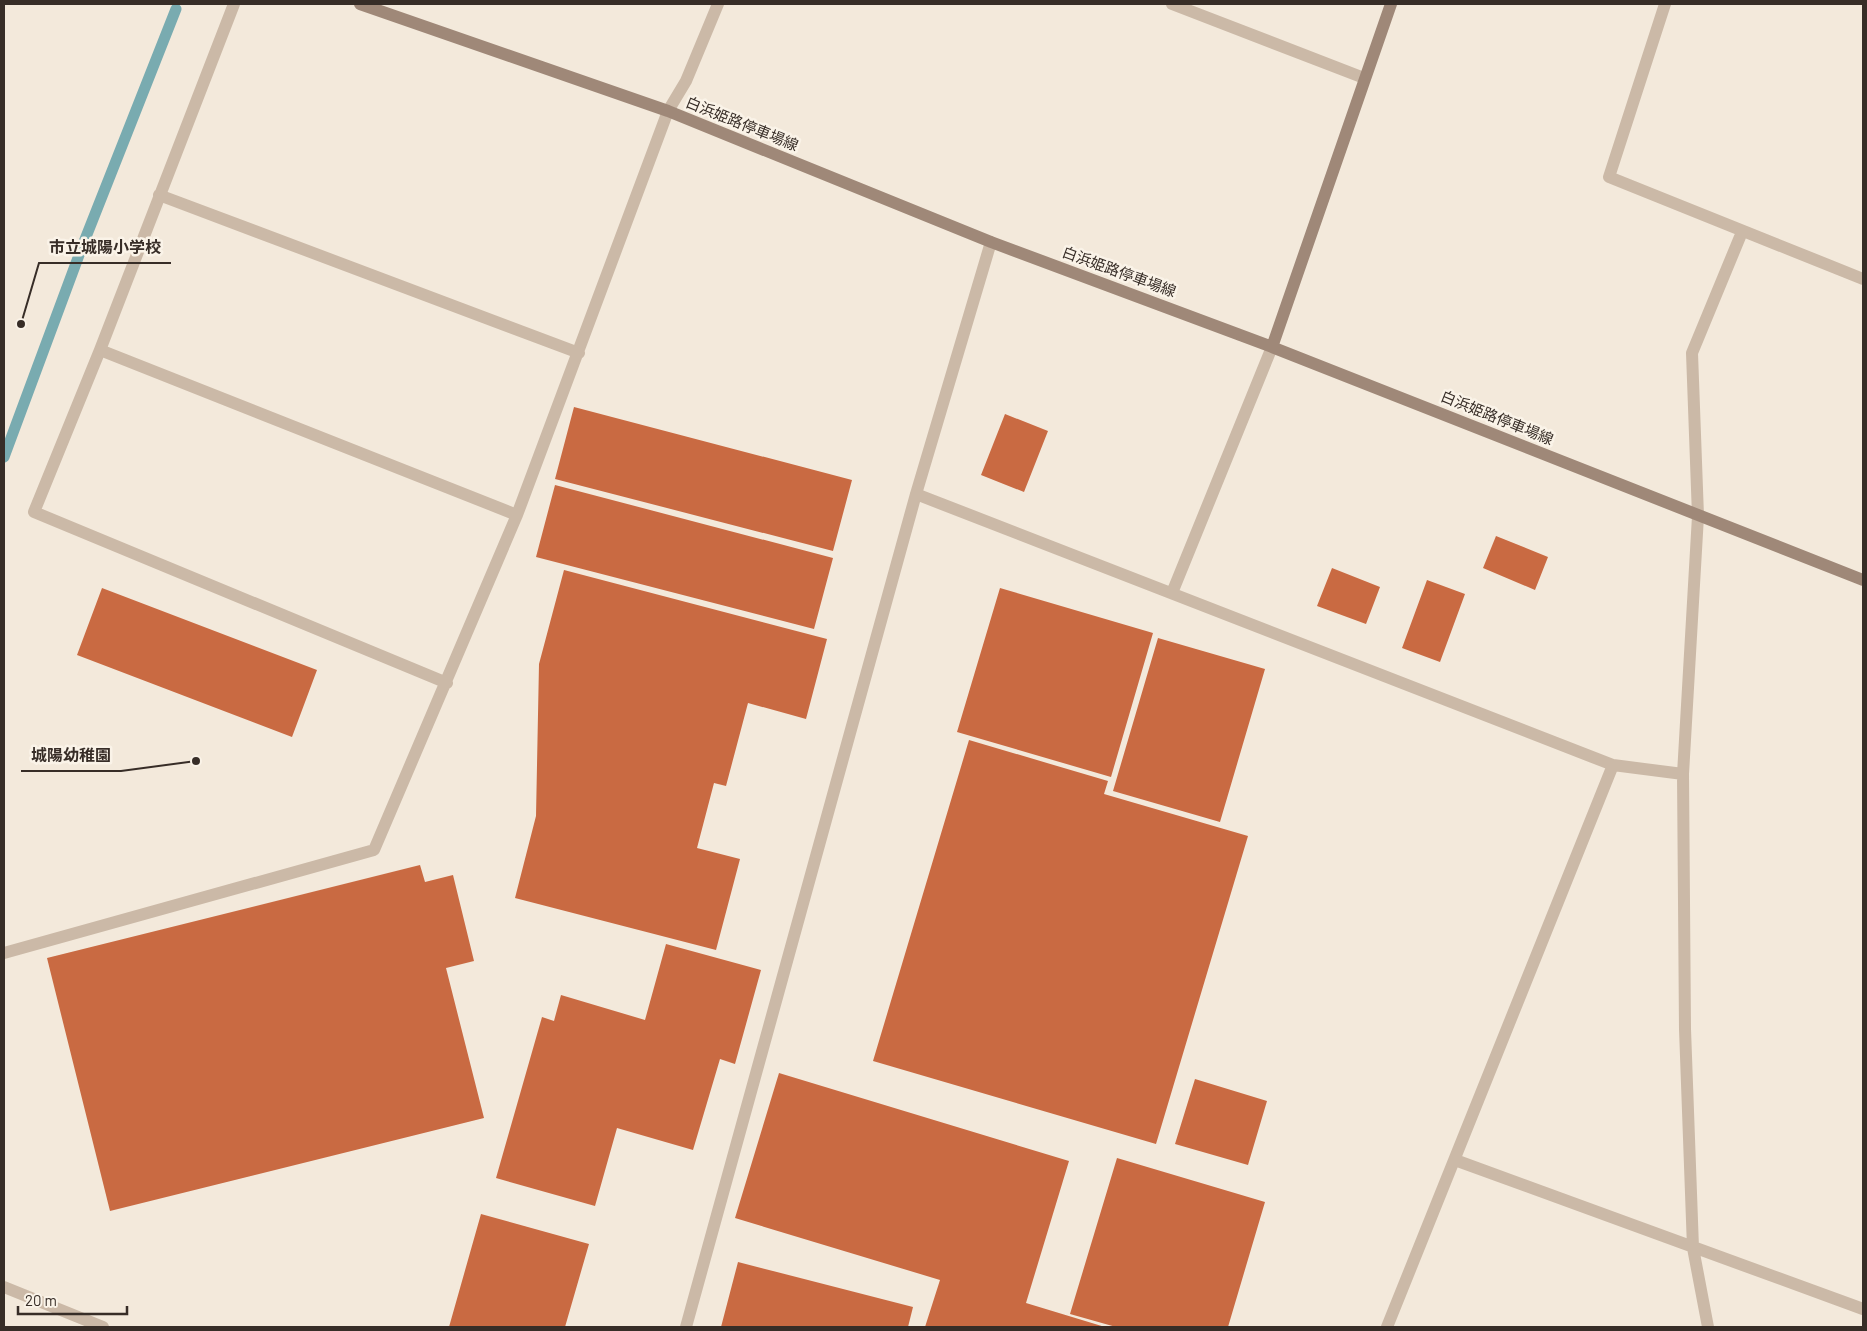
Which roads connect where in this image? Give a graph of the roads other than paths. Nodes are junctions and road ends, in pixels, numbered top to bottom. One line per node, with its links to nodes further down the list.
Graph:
1 (234, 4): 9 (street)
2 (360, 4): 8 (main road, 白浜姫路停車場線)
3 (718, 4): 8 (street)
4 (1172, 4): 7 (street)
5 (1391, 4): 7 (main road)
6 (1665, 4): 10 (street)
7 (1364, 78): 13 (main road)
8 (668, 111): 11 (main road, 白浜姫路停車場線); 15 (street)
9 (159, 195): 14 (street); 15 (street)
10 (1742, 232): 12 (street); 18 (street)
11 (991, 242): 13 (main road, 白浜姫路停車場線); 16 (street)
12 (1863, 279)
13 (1272, 347): 18 (main road, 白浜姫路停車場線); 20 (street)
14 (100, 350): 17 (street); 21 (street)
15 (579, 353): 17 (street)
16 (916, 494): 20 (street); 30 (street)
17 (517, 515): 21 (street)
18 (1698, 516): 19 (main road, 白浜姫路停車場線); 23 (street)
19 (1863, 580)
20 (1172, 593): 22 (street)
21 (447, 683): 24 (street)
22 (1614, 764): 23 (street); 25 (street)
23 (1683, 774): 26 (street)
24 (4, 953)
25 (1455, 1160): 26 (street); 31 (street)
26 (1693, 1248): 28 (street); 32 (street)
27 (4, 1287): 29 (street)
28 (1863, 1309)
29 (103, 1327)
30 (686, 1327)
31 (1387, 1327)
32 (1708, 1327)

